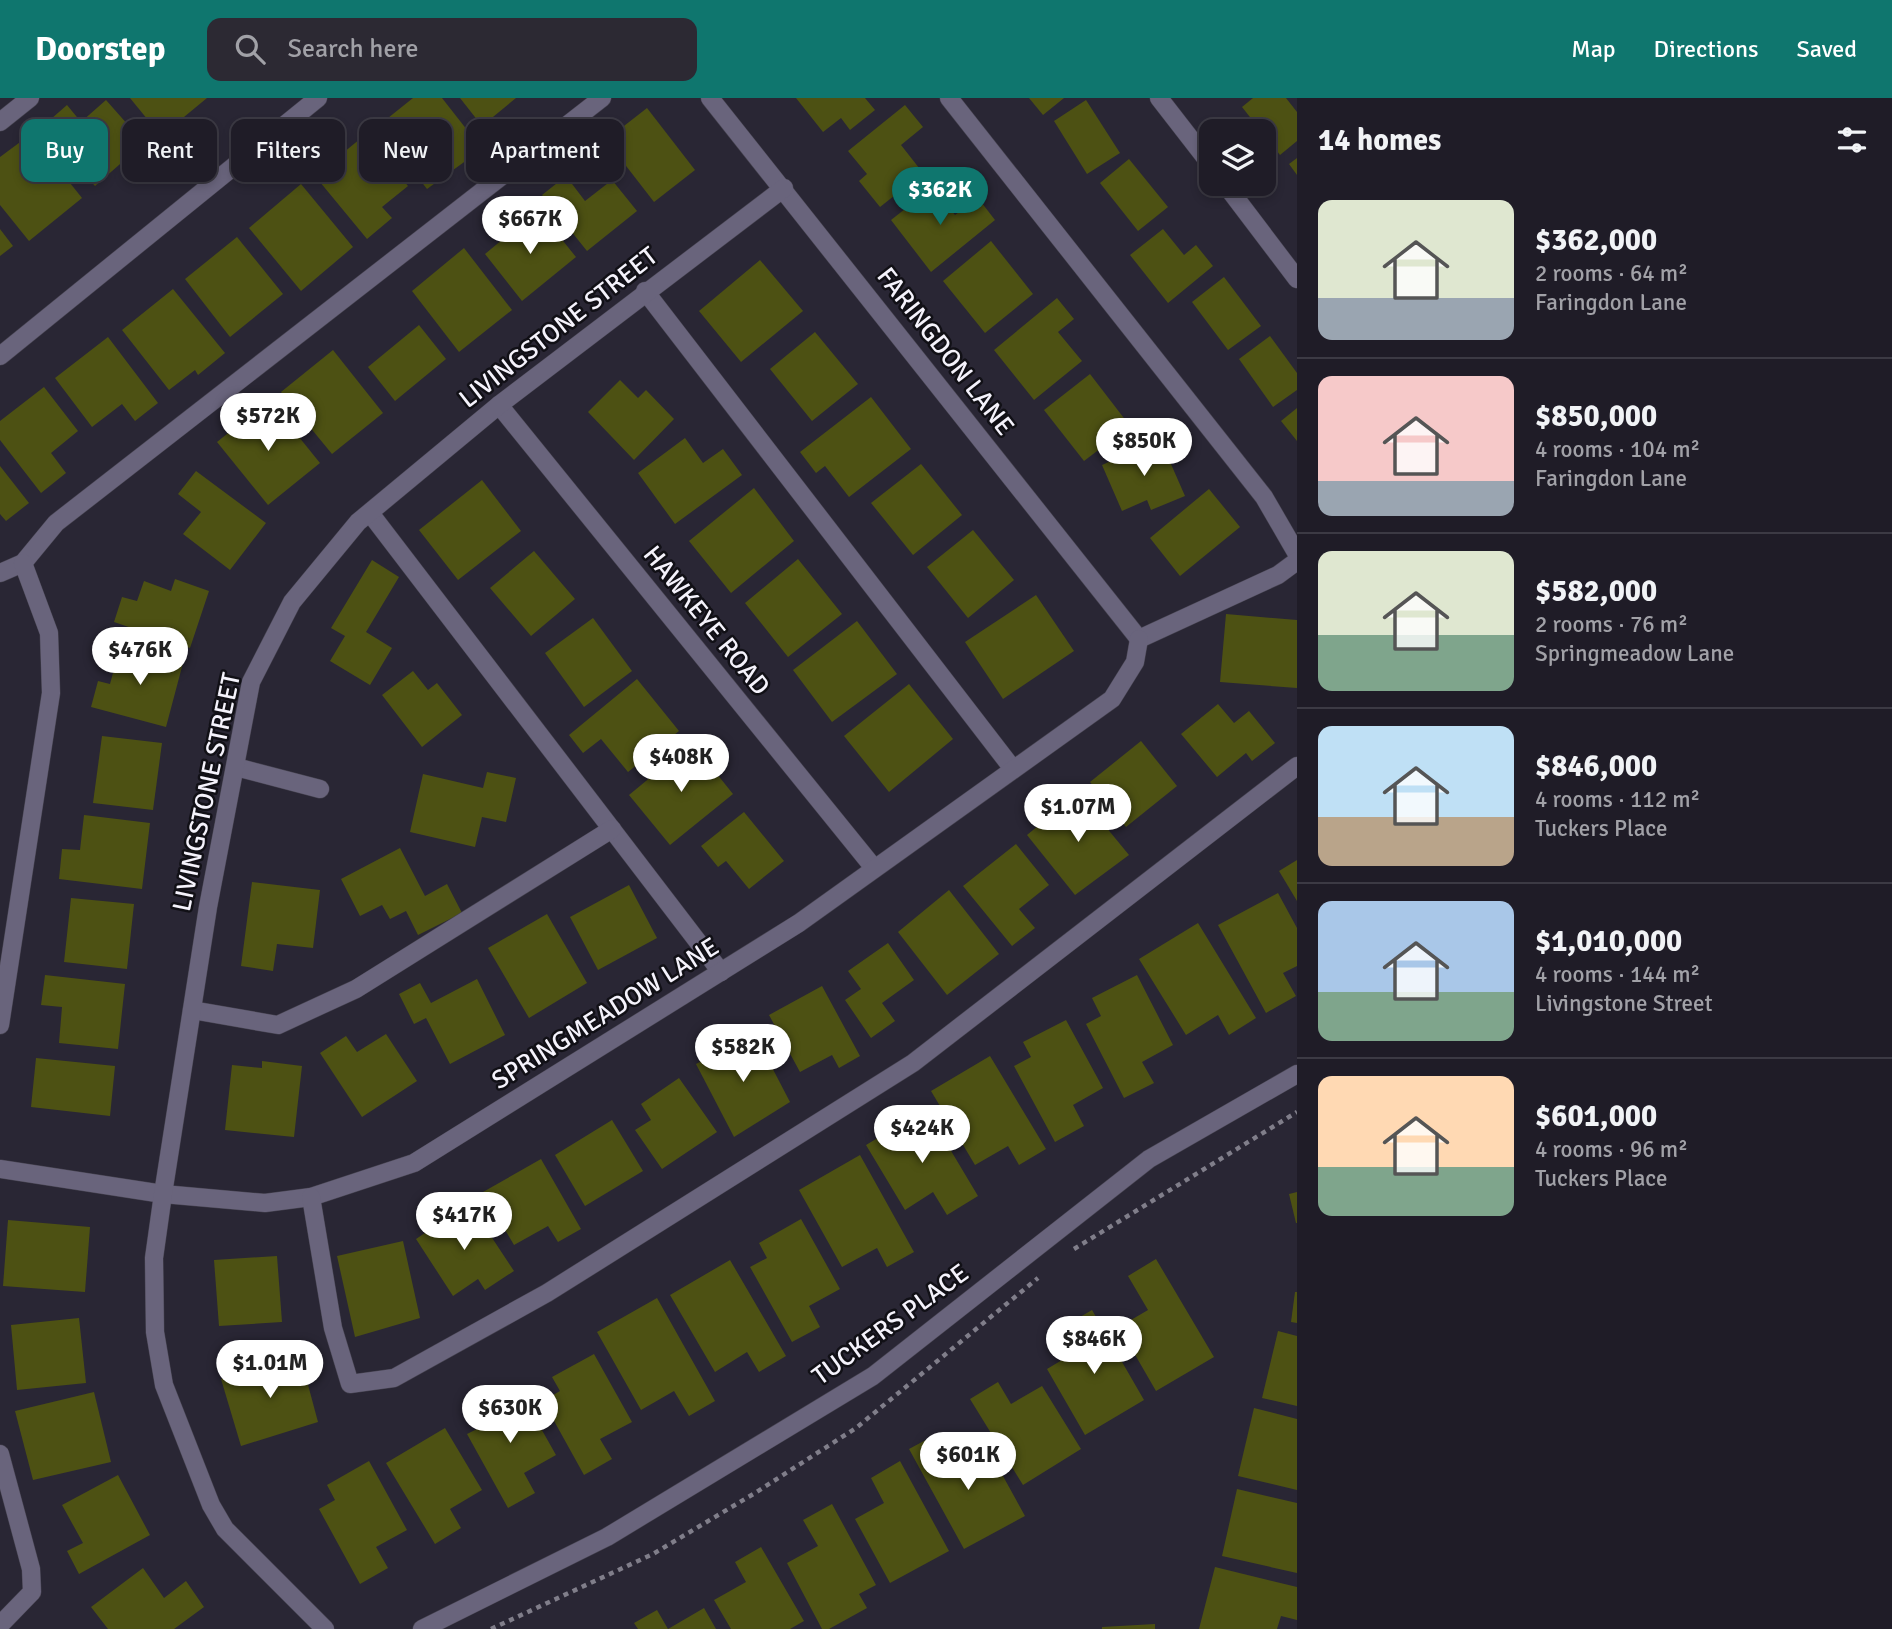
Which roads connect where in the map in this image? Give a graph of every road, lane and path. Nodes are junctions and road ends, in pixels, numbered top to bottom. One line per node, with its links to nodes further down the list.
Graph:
1 (30, 98): 7 (street)
2 (318, 98): 13 (street)
3 (602, 98): 18 (street)
4 (709, 98): 9 (street, FARINGDON LANE)
5 (949, 98): 16 (street)
6 (1159, 98): 8 (street)
7 (0, 122)
8 (1199, 150)
9 (783, 188): 12 (street, LIVINGSTONE STREET); 20 (street, FARINGDON LANE)
10 (1234, 196): 11 (street)
11 (1297, 279)
12 (645, 291): 14 (street, LIVINGSTONE STREET); 23 (street)
13 (0, 356)
14 (499, 405): 15 (street, LIVINGSTONE STREET); 26 (street, HAWKEYE ROAD)
15 (370, 513): 22 (street, LIVINGSTONE STREET); 25 (street)
16 (1297, 554)
17 (1297, 561): 20 (street)
18 (23, 563): 19 (street); 29 (street)
19 (0, 573)
20 (1139, 639): 23 (street, SPRINGMEADOW LANE)
21 (1297, 766): 33 (street)
22 (236, 767): 24 (street); 28 (street, LIVINGSTONE STREET)
23 (1013, 769): 26 (street, SPRINGMEADOW LANE)
24 (320, 789)
25 (612, 829): 27 (street); 28 (street)
26 (874, 869): 27 (street, SPRINGMEADOW LANE)
27 (721, 972): 33 (street, SPRINGMEADOW LANE)
28 (192, 1010): 32 (street, LIVINGSTONE STREET)
29 (0, 1025)
30 (1297, 1074): 37 (street, TUCKERS PLACE)
31 (0, 1169): 32 (street, SPRINGMEADOW LANE)
32 (163, 1194): 33 (street, SPRINGMEADOW LANE); 36 (street, LIVINGSTONE STREET)
33 (311, 1197)
34 (0, 1454): 35 (street)
35 (0, 1625)
36 (325, 1629)
37 (422, 1629)

